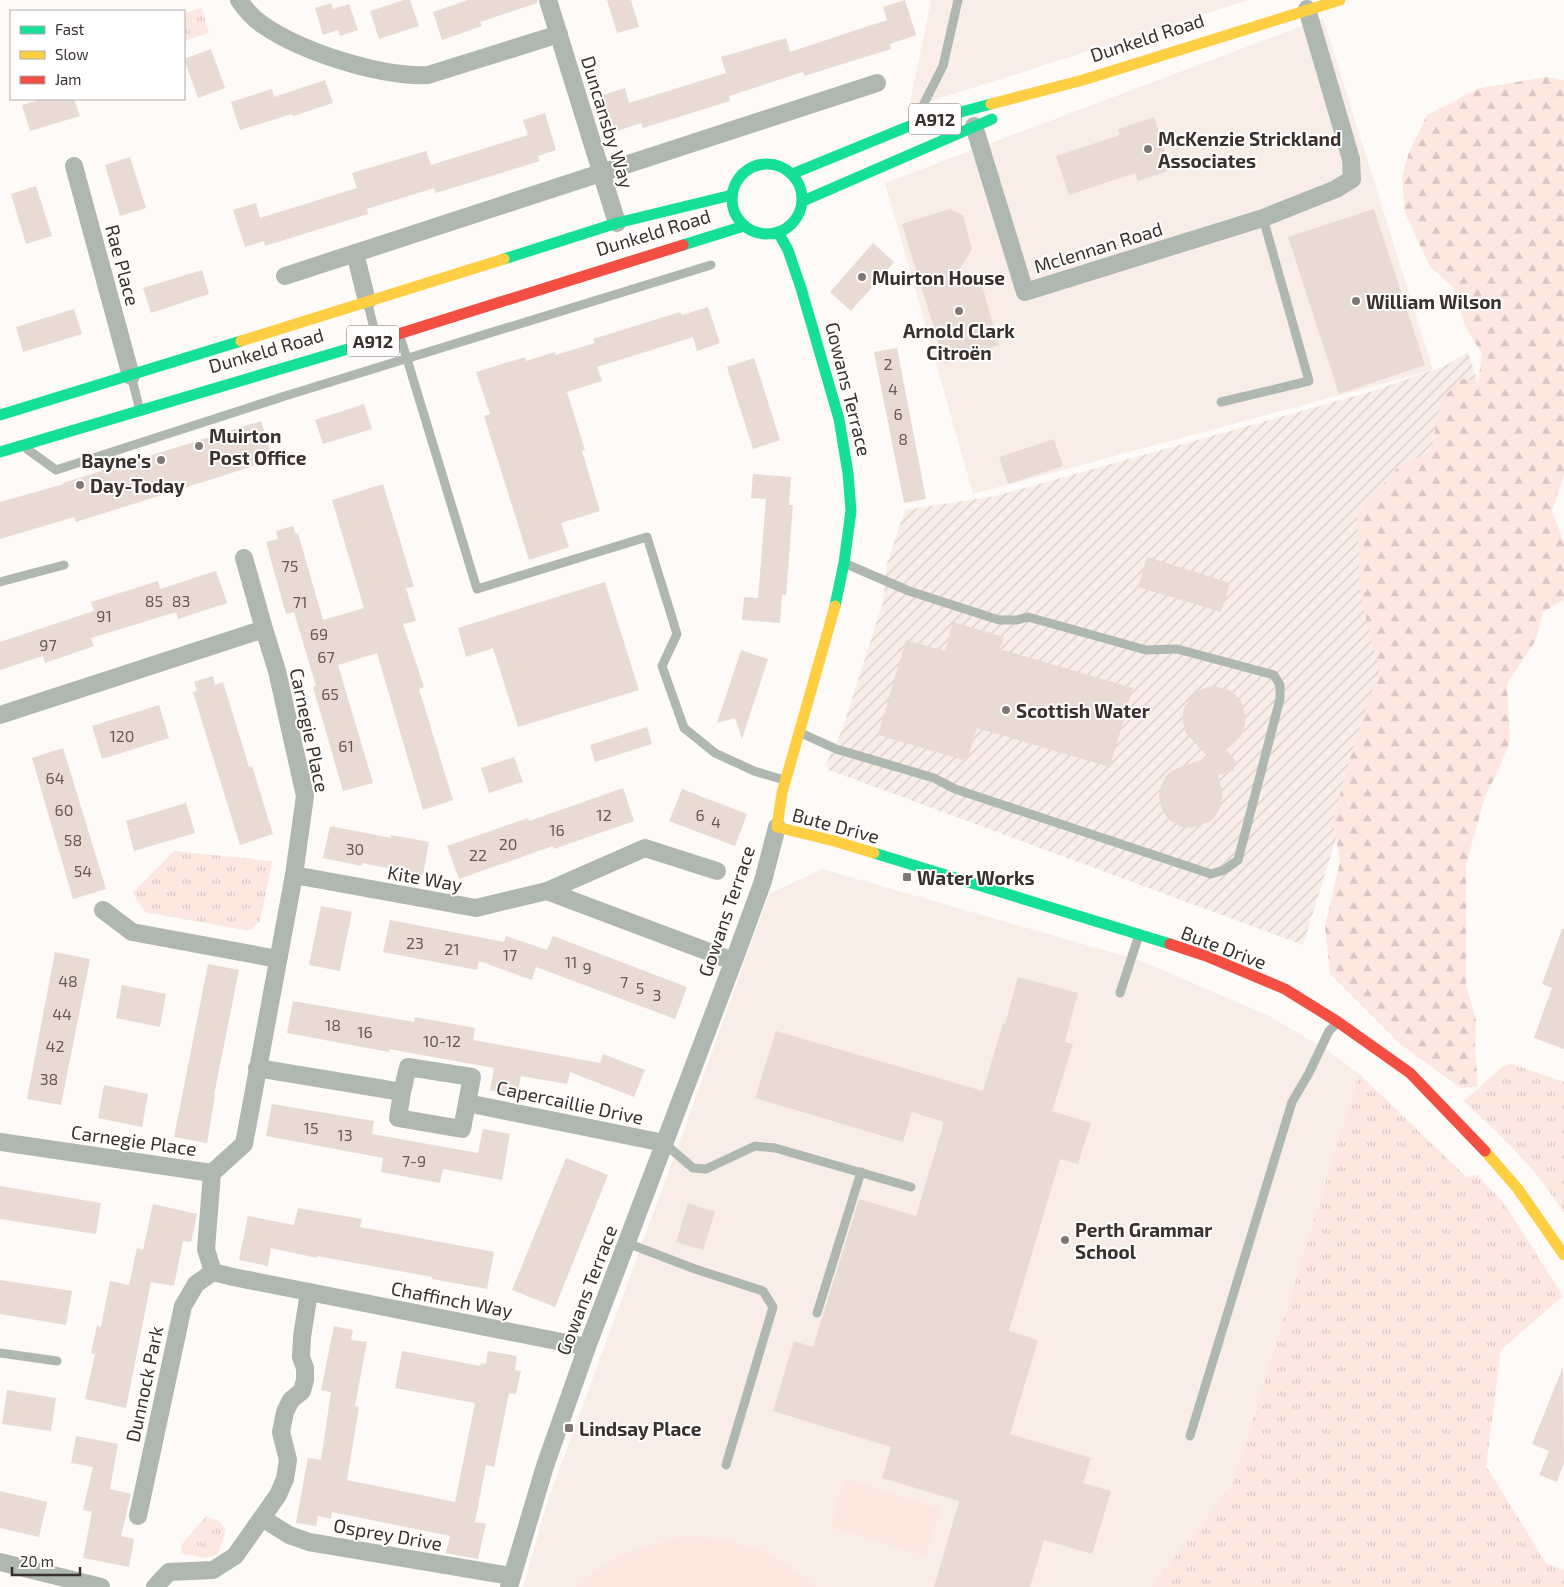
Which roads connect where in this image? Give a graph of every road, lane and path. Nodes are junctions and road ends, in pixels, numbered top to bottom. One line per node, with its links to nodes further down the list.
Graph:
1 (239, 0): 6 (street)
2 (548, 0): 6 (street, Duncansby Way)
3 (958, 0): 9 (lane)
4 (1340, 0): 5 (main road, Dunkeld Road / A912)
5 (1312, 5): 7 (main road, Dunkeld Road / A912); 16 (street, Mclennan Road)
6 (559, 34): 12 (street, Duncansby Way)
7 (1083, 80): 9 (main road, Dunkeld Road / A912); 10 (main road, Dunkeld Road / A912)
8 (877, 83): 12 (street)
9 (912, 126): 13 (main road, Dunkeld Road / A912)
10 (974, 126): 15 (main road, Dunkeld Road / A912); 16 (street, Mclennan Road)
11 (74, 166): 27 (street, Rae Place)
12 (601, 172): 17 (street, Duncansby Way); 20 (street)
13 (792, 174): 14 (main road); 15 (main road)
14 (732, 195): 17 (main road, Dunkeld Road / A912); 18 (main road)
15 (803, 201): 19 (main road)
16 (1263, 218): 28 (lane)
17 (617, 223): 23 (main road, Dunkeld Road / A912)
18 (744, 226): 19 (main road); 24 (main road, Dunkeld Road / A912)
19 (778, 232): 34 (main road, Gowans Terrace)
20 (355, 254): 22 (street); 23 (street)
21 (711, 265): 26 (lane)
22 (285, 276)
23 (367, 301): 25 (lane); 27 (main road, Dunkeld Road / A912)
24 (399, 334): 25 (main road, Dunkeld Road / A912); 26 (lane)
25 (377, 340): 29 (main road, Dunkeld Road / A912)
26 (407, 359): 31 (lane); 40 (lane)
27 (131, 376): 29 (lane); 30 (main road, Dunkeld Road / A912)
28 (1221, 402)
29 (140, 410): 31 (main road, Dunkeld Road / A912)
30 (0, 415)
31 (21, 445): 32 (main road, Dunkeld Road / A912)
32 (0, 452)
33 (244, 558): 37 (street, Carnegie Place)
34 (844, 563): 39 (main road, Gowans Terrace); 39 (lane)
35 (64, 565): 36 (lane)
36 (0, 582)
37 (264, 629): 38 (street); 43 (street, Carnegie Place)
38 (0, 715)
39 (801, 733): 40 (main road, Gowans Terrace)
40 (786, 781): 41 (main road, Gowans Terrace)
41 (777, 827): 46 (main road, Bute Drive); 48 (street, Gowans Terrace)
42 (717, 871): 44 (street, Kite Way)
43 (294, 875): 44 (street, Kite Way); 47 (street, Carnegie Place)
44 (547, 892): 48 (street)
45 (103, 910): 47 (street)
46 (1139, 935): 49 (lane); 50 (main road, Bute Drive)
47 (278, 959): 51 (street, Carnegie Place)
48 (733, 961): 55 (street, Gowans Terrace)
49 (1120, 993)
50 (1338, 1022): 60 (main road, Bute Drive); 67 (lane)
51 (257, 1068): 52 (street); 57 (street, Carnegie Place)
52 (402, 1092): 53 (street, Capercaillie Drive); 53 (street, Capercaillie Drive)
53 (467, 1103): 55 (street, Capercaillie Drive)
54 (0, 1142): 57 (street, Carnegie Place)
55 (664, 1143): 56 (lane); 59 (street, Gowans Terrace)
56 (861, 1172): 58 (lane); 63 (lane)
57 (212, 1173): 61 (street)
58 (911, 1187)
59 (627, 1243): 64 (street, Gowans Terrace); 68 (lane)
60 (1564, 1256)
61 (213, 1272): 62 (street); 69 (street, Dunnock Park)
62 (309, 1292): 64 (street, Chaffinch Way); 70 (street)
63 (817, 1313)
64 (587, 1347): 72 (street, Gowans Terrace)
65 (0, 1353): 66 (lane)
66 (57, 1361)
67 (1190, 1436)
68 (726, 1465)
69 (138, 1516)
70 (262, 1518): 72 (street, Osprey Drive); 74 (street)
71 (0, 1562): 73 (street)
72 (510, 1582)
73 (101, 1587)
74 (155, 1587)

